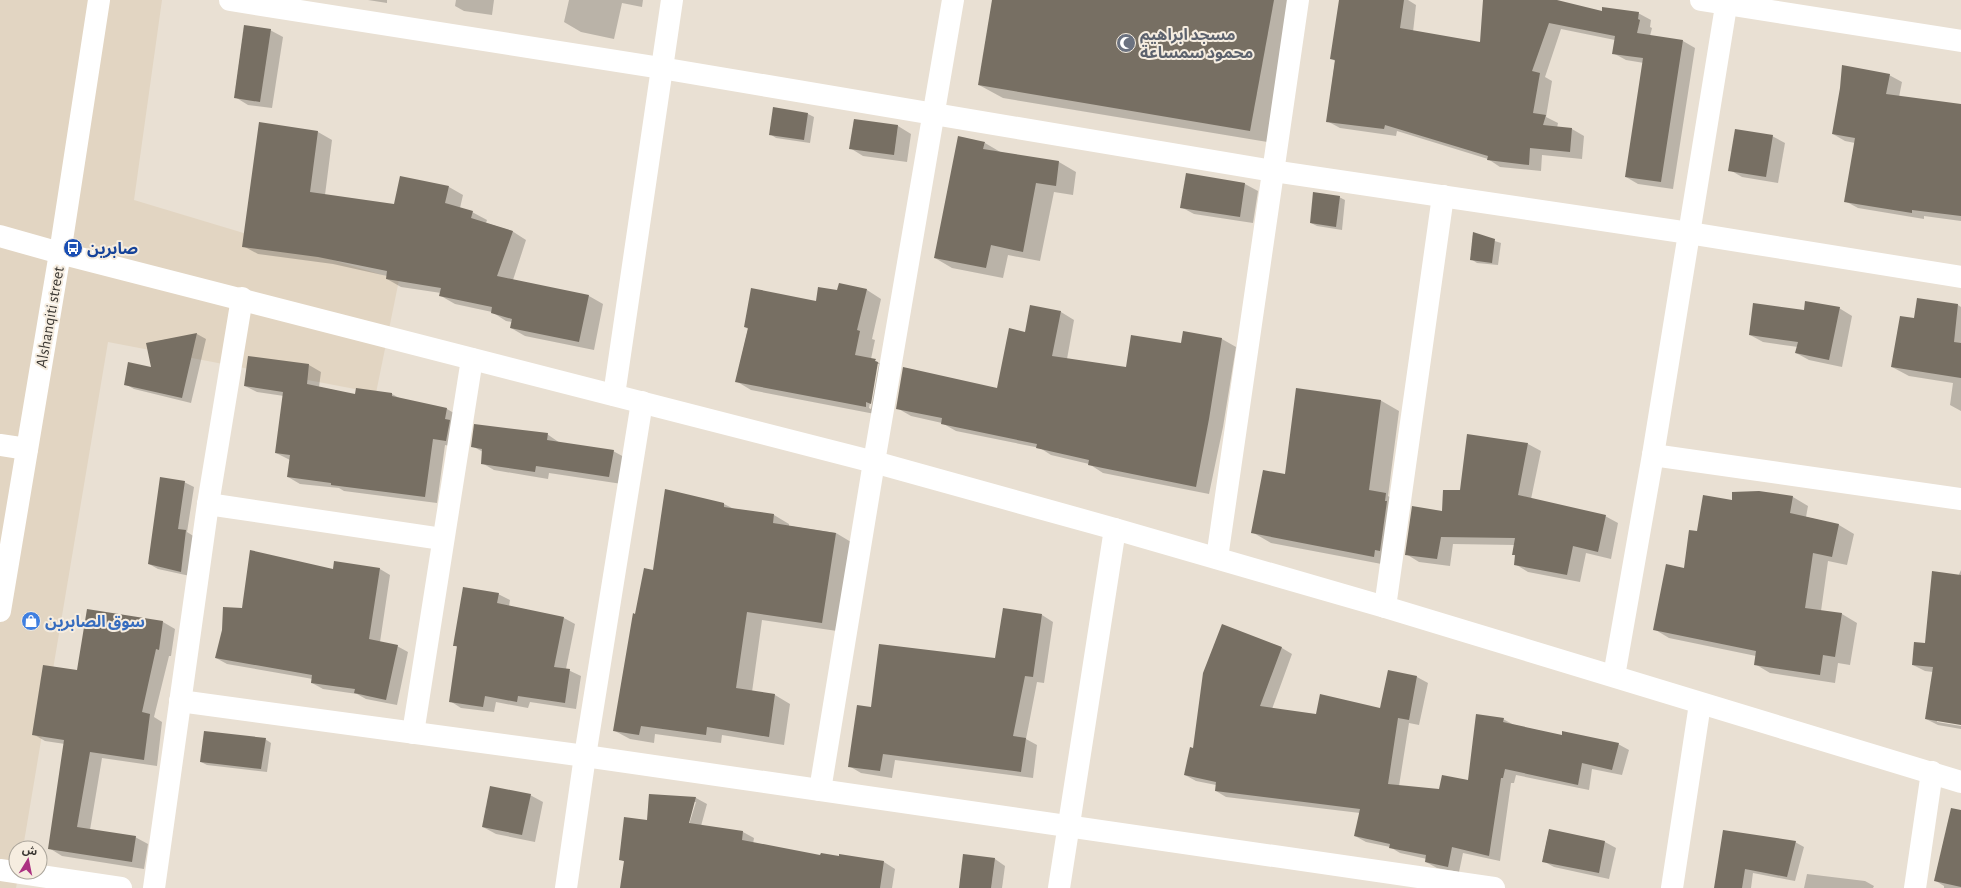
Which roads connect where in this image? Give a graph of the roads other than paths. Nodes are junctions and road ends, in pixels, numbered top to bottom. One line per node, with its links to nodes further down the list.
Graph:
1 (99, 0): 15 (street, Alshanqiti street)
2 (230, 0): 9 (street)
3 (672, 0): 9 (street)
4 (953, 0): 10 (street)
5 (1298, 0): 11 (street)
6 (1700, 0): 7 (street)
7 (1727, 2): 8 (street); 13 (street)
8 (1961, 41)
9 (661, 68): 10 (street); 19 (street)
10 (932, 115): 11 (street); 24 (street)
11 (1273, 171): 12 (street); 29 (street)
12 (1443, 196): 13 (street); 30 (street)
13 (1689, 233): 16 (street); 23 (street)
14 (0, 236): 15 (street)
15 (60, 253): 17 (street); 22 (street, Alshanqiti street)
16 (1961, 277)
17 (242, 298): 18 (street); 26 (street)
18 (472, 359): 19 (street); 28 (street)
19 (614, 395): 20 (street)
20 (642, 402): 24 (street); 36 (street)
21 (0, 445): 22 (street)
22 (27, 449): 31 (street, Alshanqiti street)
23 (1653, 455): 25 (street); 32 (street)
24 (874, 462): 27 (street); 39 (street)
25 (1961, 499)
26 (208, 504): 28 (street); 33 (street)
27 (1115, 529): 29 (street); 40 (street)
28 (442, 539): 35 (street)
29 (1217, 558): 30 (street)
30 (1385, 607): 32 (street)
31 (0, 610)
32 (1614, 676): 34 (street)
33 (180, 701): 35 (street); 43 (street)
34 (1700, 704): 37 (street); 47 (street)
35 (413, 733): 36 (street)
36 (585, 756): 39 (street); 44 (street)
37 (1932, 772): 38 (street); 48 (street)
38 (1961, 782)
39 (820, 790): 40 (street)
40 (1068, 826): 45 (street); 46 (street)
41 (0, 870): 42 (street)
42 (121, 888)
43 (154, 888)
44 (566, 888)
45 (1059, 888)
46 (1494, 888)
47 (1672, 888)
48 (1915, 888)

